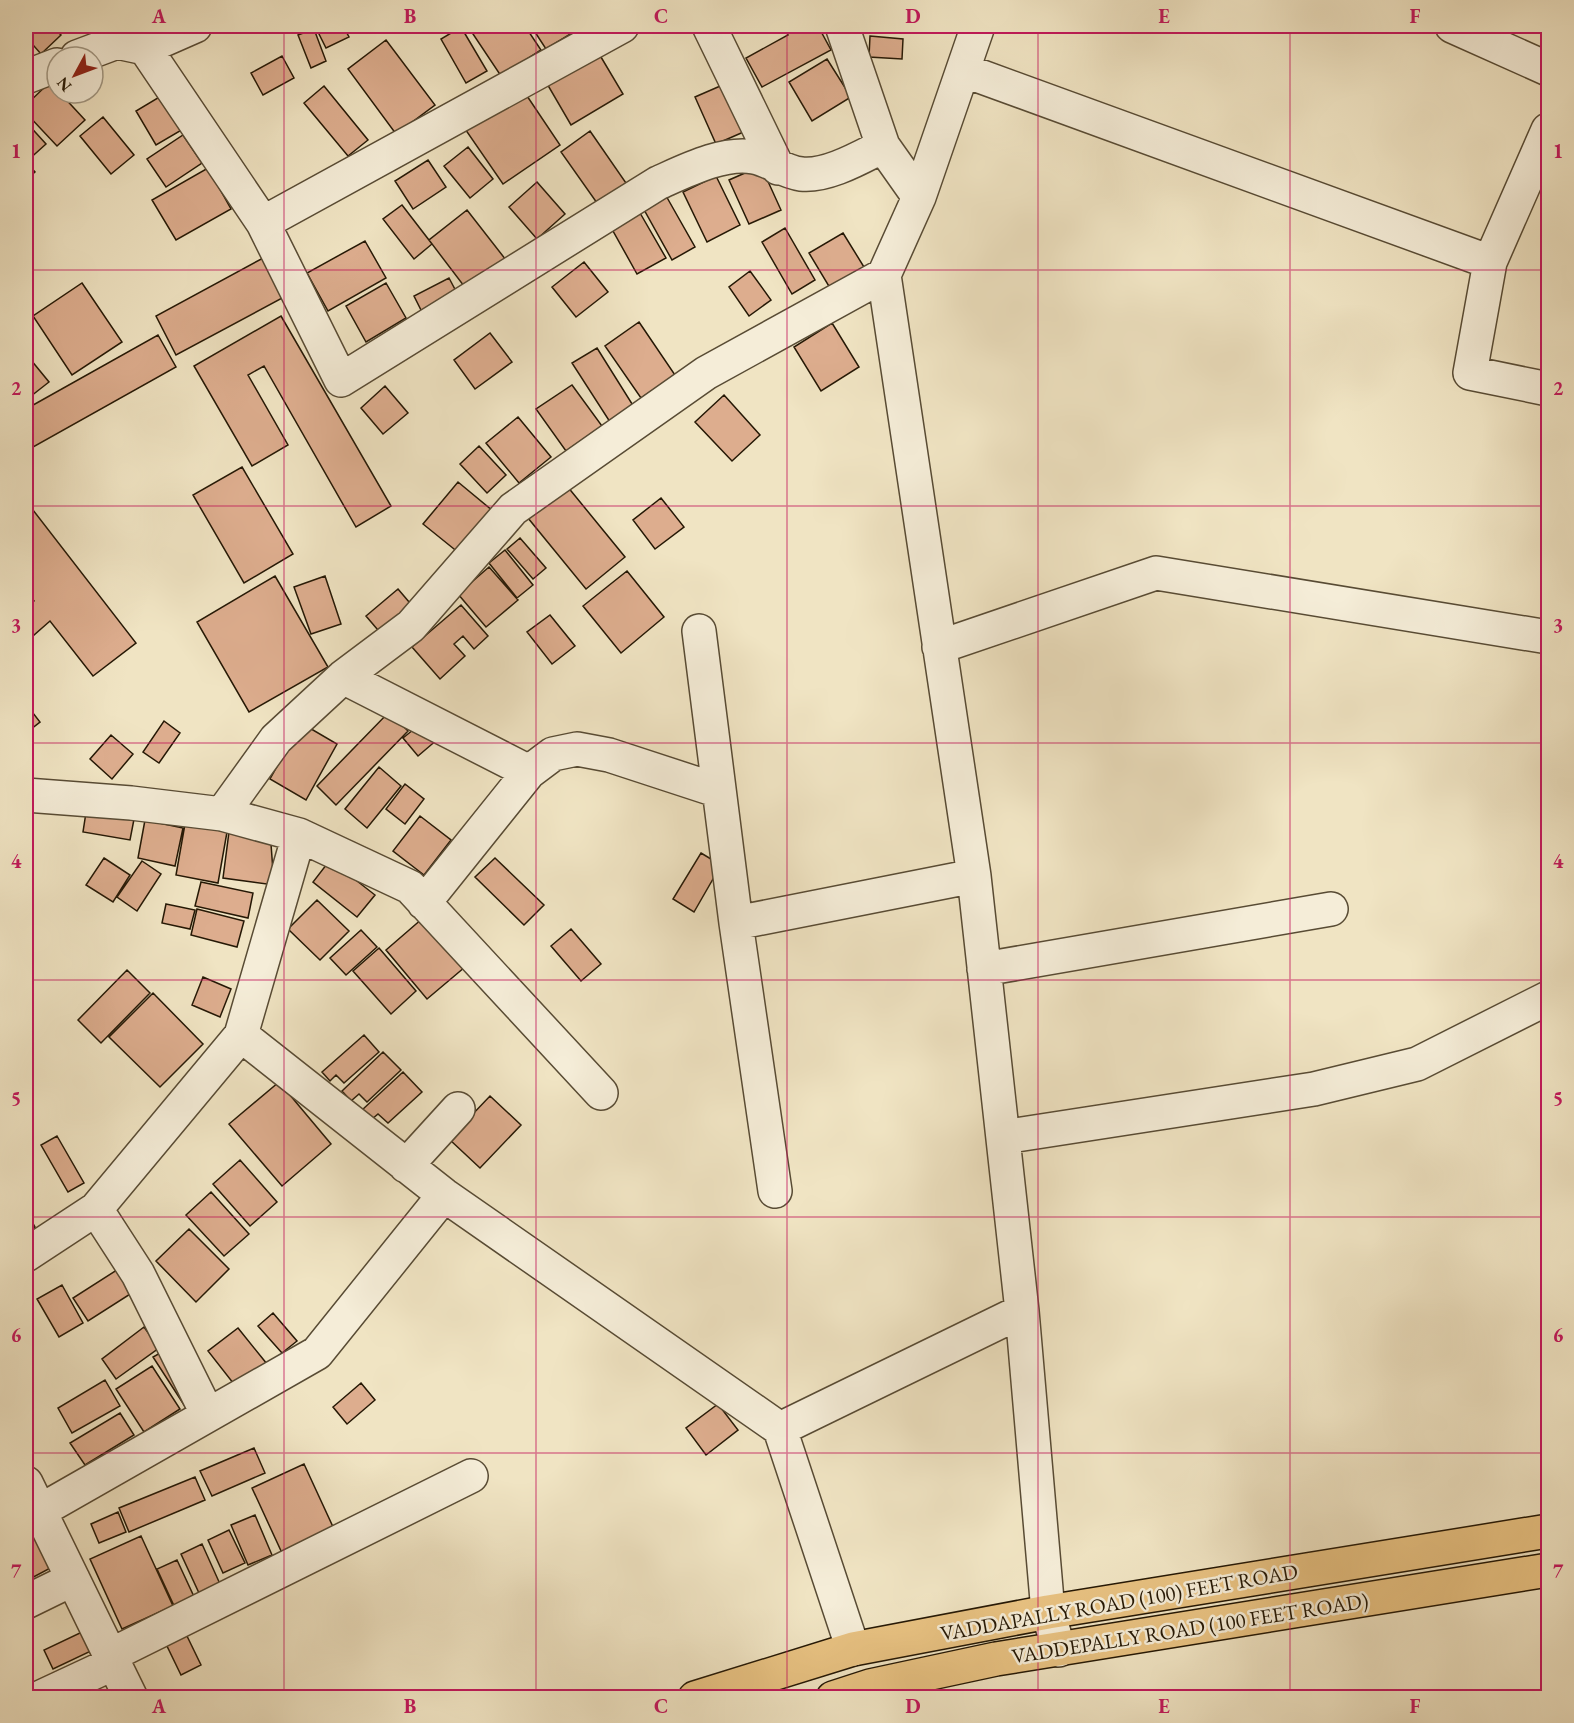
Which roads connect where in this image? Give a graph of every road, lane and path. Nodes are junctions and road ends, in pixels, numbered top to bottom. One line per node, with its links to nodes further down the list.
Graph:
1 (195, 26): 7 (street)
2 (622, 26): 17 (street)
3 (709, 26): 15 (street)
4 (842, 26): 14 (street)
5 (978, 26): 11 (street)
6 (1452, 26): 9 (street)
7 (124, 38): 8 (street); 17 (street)
8 (105, 46)
9 (1548, 69)
10 (45, 70): 12 (street)
11 (963, 70): 16 (street); 18 (street)
12 (26, 77)
13 (1548, 130): 18 (street)
14 (884, 146): 15 (street); 16 (street)
15 (778, 168): 17 (street)
16 (919, 197): 19 (street)
17 (263, 223)
18 (1490, 262): 20 (street)
19 (884, 275): 23 (street); 24 (street)
20 (1548, 389)
21 (699, 631): 26 (street)
22 (1548, 637): 23 (street)
23 (939, 647): 30 (street)
24 (344, 677): 25 (street); 28 (street)
25 (529, 772): 26 (street); 31 (street)
26 (719, 791): 33 (street)
27 (26, 795): 28 (street)
28 (222, 814): 29 (street)
29 (298, 835): 31 (street); 36 (street)
30 (974, 876): 33 (street); 34 (street)
31 (424, 903): 37 (street)
32 (1331, 909): 34 (street)
33 (736, 923): 41 (street)
34 (984, 969): 39 (street)
35 (1548, 998): 39 (street)
36 (241, 1035): 40 (street); 43 (street)
37 (601, 1093)
38 (458, 1109): 40 (street)
39 (1003, 1137): 45 (street)
40 (406, 1166): 42 (street)
41 (775, 1191)
42 (444, 1195): 46 (street); 47 (street)
43 (96, 1209): 44 (street); 46 (street)
44 (26, 1255)
45 (1022, 1311): 47 (street); 55 (street)
46 (208, 1415): 50 (street)
47 (780, 1429): 56 (street)
48 (471, 1476): 58 (street)
49 (26, 1483): 50 (street)
50 (40, 1511): 53 (street)
51 (1548, 1531): 55 (main road, VADDAPALLY ROAD (100) FEET ROAD)
52 (1548, 1570): 57 (main road, VADDEPALLY ROAD (100 FEET ROAD))
53 (73, 1579): 54 (street); 58 (street)
54 (26, 1602)
55 (1048, 1612): 56 (main road, VADDAPALLY ROAD (100) FEET ROAD); 57 (street)
56 (853, 1649): 61 (main road, VADDAPALLY ROAD (100) FEET ROAD)
57 (1059, 1650): 62 (main road, VADDEPALLY ROAD (100 FEET ROAD))
58 (112, 1660): 59 (street); 60 (street)
59 (39, 1698)
60 (131, 1698)
61 (695, 1698)
62 (833, 1698)

